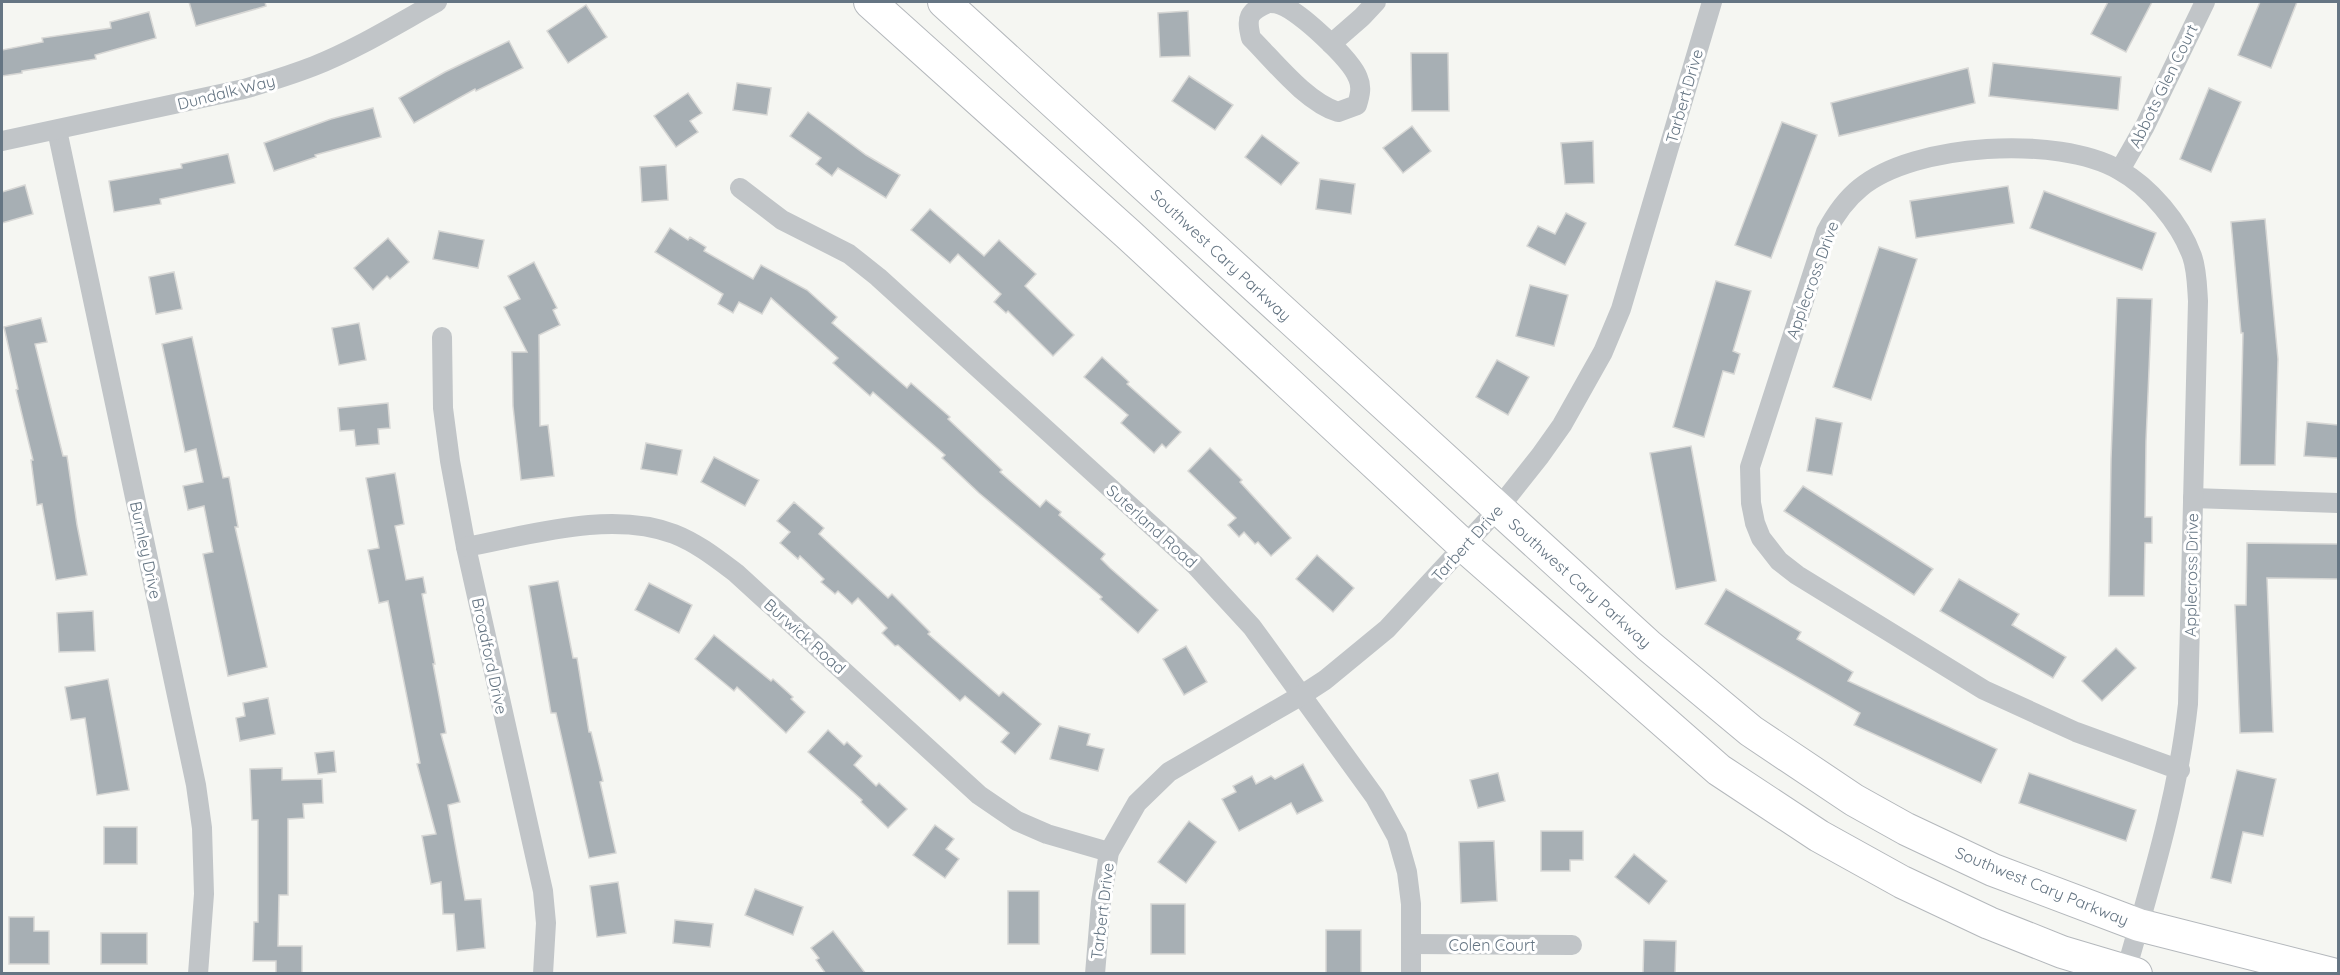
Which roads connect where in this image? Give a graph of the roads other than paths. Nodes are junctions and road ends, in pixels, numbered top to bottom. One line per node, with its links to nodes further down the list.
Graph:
1 (437, 2): 8 (street, Dundalk Way)
2 (870, 2): 16 (main road)
3 (944, 2): 15 (main road, Southwest Cary Parkway)
4 (1376, 2): 7 (street)
5 (1712, 2): 15 (street, Tarbert Drive)
6 (2205, 2): 10 (street, Abbots Glen Court)
7 (1330, 44): 7 (street)
8 (57, 130): 9 (street, Dundalk Way); 25 (street, Burnley Drive)
9 (2, 141)
10 (2120, 170): 13 (street, Applecross Drive); 19 (street, Applecross Drive)
11 (740, 188): 18 (street, Suterland Road)
12 (442, 337): 17 (street, Broadford Drive)
13 (2193, 498): 14 (street); 19 (street, Applecross Drive)
14 (2338, 503)
15 (1498, 509): 16 (street, Tarbert Drive); 21 (main road, Southwest Cary Parkway)
16 (1464, 546): 18 (street, Tarbert Drive); 24 (main road)
17 (466, 547): 20 (street, Burwick Road); 26 (street, Broadford Drive)
18 (1302, 696): 20 (street, Tarbert Drive); 22 (street, Suterland Road)
19 (2180, 770): 21 (street, Applecross Drive)
20 (1109, 852): 27 (street, Tarbert Drive)
21 (2139, 925): 24 (street, Applecross Drive); 29 (main road, Southwest Cary Parkway)
22 (1412, 944): 23 (street, Colen Court); 28 (street, Suterland Road)
23 (1572, 945)
24 (2131, 972)
25 (198, 974)
26 (543, 974)
27 (1095, 974)
28 (1411, 974)
29 (2332, 974)

